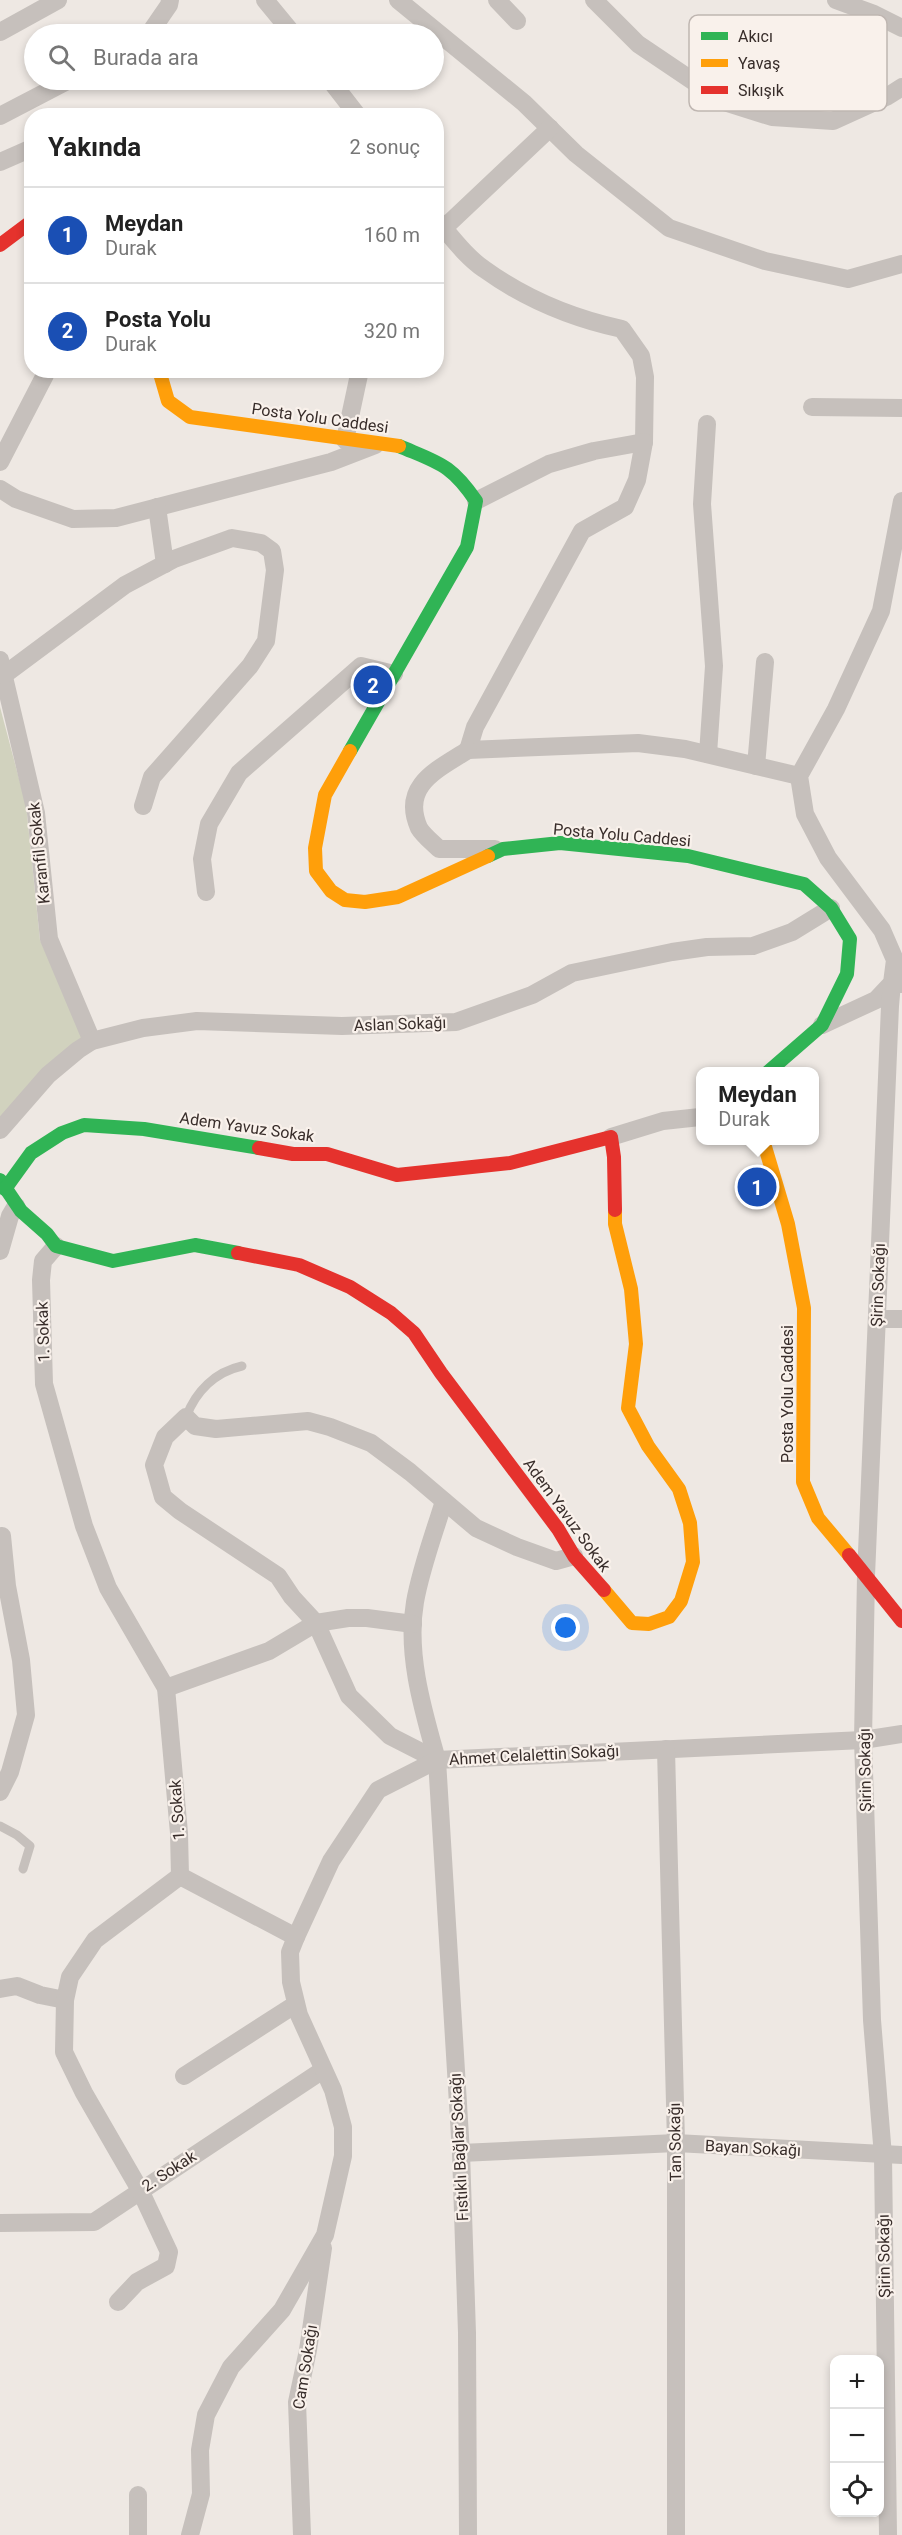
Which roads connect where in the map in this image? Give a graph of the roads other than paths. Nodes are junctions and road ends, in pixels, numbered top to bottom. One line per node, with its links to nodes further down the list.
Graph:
1 (58, 0): 15 (street)
2 (170, 0): 11 (street)
3 (265, 0): 12 (street)
4 (398, 0): 13 (street)
5 (497, 0): 10 (street)
6 (594, 0): 17 (street)
7 (836, 0): 8 (street)
8 (876, 15)
9 (887, 20): 14 (street)
10 (517, 21)
11 (156, 24)
12 (285, 24)
13 (427, 24)
14 (902, 28)
15 (0, 32)
16 (444, 38): 26 (street)
17 (689, 78)
18 (902, 87): 21 (street)
19 (50, 90): 25 (street)
20 (338, 90): 22 (street)
21 (887, 96)
22 (352, 108)
23 (753, 111): 24 (street)
24 (855, 111)
25 (0, 116)
26 (550, 128): 29 (street); 33 (street)
27 (24, 152): 28 (street)
28 (0, 162)
29 (444, 220)
30 (24, 227): 32 (street)
31 (444, 227): 41 (street)
32 (0, 245)
33 (902, 264)
34 (43, 378): 43 (street)
35 (161, 378): 40 (street, Posta Yolu Caddesi)
36 (358, 378): 40 (street)
37 (812, 407): 38 (street)
38 (902, 408)
39 (707, 424): 53 (street)
40 (345, 440): 42 (street, Posta Yolu Caddesi)
41 (644, 442): 45 (street); 52 (street)
42 (380, 443): 45 (street, Posta Yolu Caddesi); 47 (street)
43 (0, 462)
44 (0, 489): 47 (street)
45 (476, 501): 51 (street, Posta Yolu Caddesi)
46 (902, 501): 55 (street)
47 (157, 507): 48 (street)
48 (165, 564): 50 (street); 56 (street)
49 (765, 662): 54 (street)
50 (2, 668): 62 (street, Karanfil Sokak)
51 (394, 674): 57 (street, Posta Yolu Caddesi); 58 (street)
52 (468, 750): 53 (street); 57 (street)
53 (708, 754): 54 (street)
54 (756, 765): 55 (street)
55 (799, 776): 60 (street, Şirin Sokağı)
56 (143, 806)
57 (503, 849): 59 (street, Posta Yolu Caddesi)
58 (206, 892)
59 (831, 908): 61 (street, Posta Yolu Caddesi); 62 (street, Aslan Sokağı)
60 (897, 984): 61 (street); 72 (street, Şirin Sokağı)
61 (822, 1025): 63 (street, Posta Yolu Caddesi)
62 (92, 1041): 65 (street)
63 (773, 1067)
64 (696, 1117): 66 (street)
65 (0, 1130)
66 (611, 1137): 68 (street, Adem Yavuz Sokak); 78 (street, Adem Yavuz Sokak)
67 (764, 1145): 79 (street, Posta Yolu Caddesi)
68 (3, 1185): 69 (street, Adem Yavuz Sokak)
69 (16, 1206): 70 (street, Adem Yavuz Sokak); 71 (street)
70 (56, 1246): 78 (street, Adem Yavuz Sokak); 83 (street, 1. Sokak)
71 (0, 1251)
72 (877, 1319): 73 (street); 79 (street, Şirin Sokağı)
73 (902, 1319)
74 (242, 1366): 75 (lane)
75 (186, 1417): 76 (street); 81 (street, Ahmet Celalettin Sokağı)
76 (444, 1501): 78 (street); 82 (street, Fıstıklı Bağlar Sokağı)
77 (3, 1536): 88 (street)
78 (574, 1556)
79 (866, 1576): 80 (street, Posta Yolu Caddesi); 85 (street, Şirin Sokağı)
80 (902, 1621)
81 (316, 1623): 82 (street); 83 (street); 87 (street, Ahmet Celalettin Sokağı)
82 (413, 1624): 87 (street, Fıstıklı Bağlar Sokağı)
83 (166, 1688): 91 (street, 1. Sokak)
84 (902, 1734): 85 (street, Ahmet Celalettin Sokağı)
85 (863, 1740): 86 (street, Ahmet Celalettin Sokağı); 101 (street, Şirin Sokağı)
86 (666, 1749): 87 (street, Ahmet Celalettin Sokağı); 98 (street, Tan Sokağı)
87 (437, 1760): 92 (street); 99 (street, Fıstıklı Bağlar Sokağı)
88 (0, 1792)
89 (0, 1826): 90 (lane)
90 (23, 1869)
91 (180, 1876): 92 (street); 94 (street)
92 (296, 1937): 95 (street)
93 (0, 1989): 94 (street)
94 (65, 2000): 102 (street)
95 (296, 2004): 96 (street); 97 (street)
96 (323, 2070): 102 (street, 2. Sokak); 104 (street)
97 (184, 2076)
98 (676, 2143): 99 (street, Bayan Sokağı); 101 (street, Bayan Sokağı); 112 (street, Tan Sokağı)
99 (461, 2153): 111 (street, Fıstıklı Bağlar Sokağı)
100 (902, 2155): 101 (street, Bayan Sokağı)
101 (883, 2156): 107 (street, Şirin Sokağı)
102 (140, 2190): 103 (street, 2. Sokak); 105 (street)
103 (0, 2223)
104 (325, 2235): 109 (street); 110 (street, Cam Sokağı)
105 (117, 2302)
106 (138, 2495): 108 (street)
107 (892, 2525)
108 (138, 2535)
109 (190, 2535)
110 (302, 2535)
111 (468, 2535)
112 (676, 2535)

